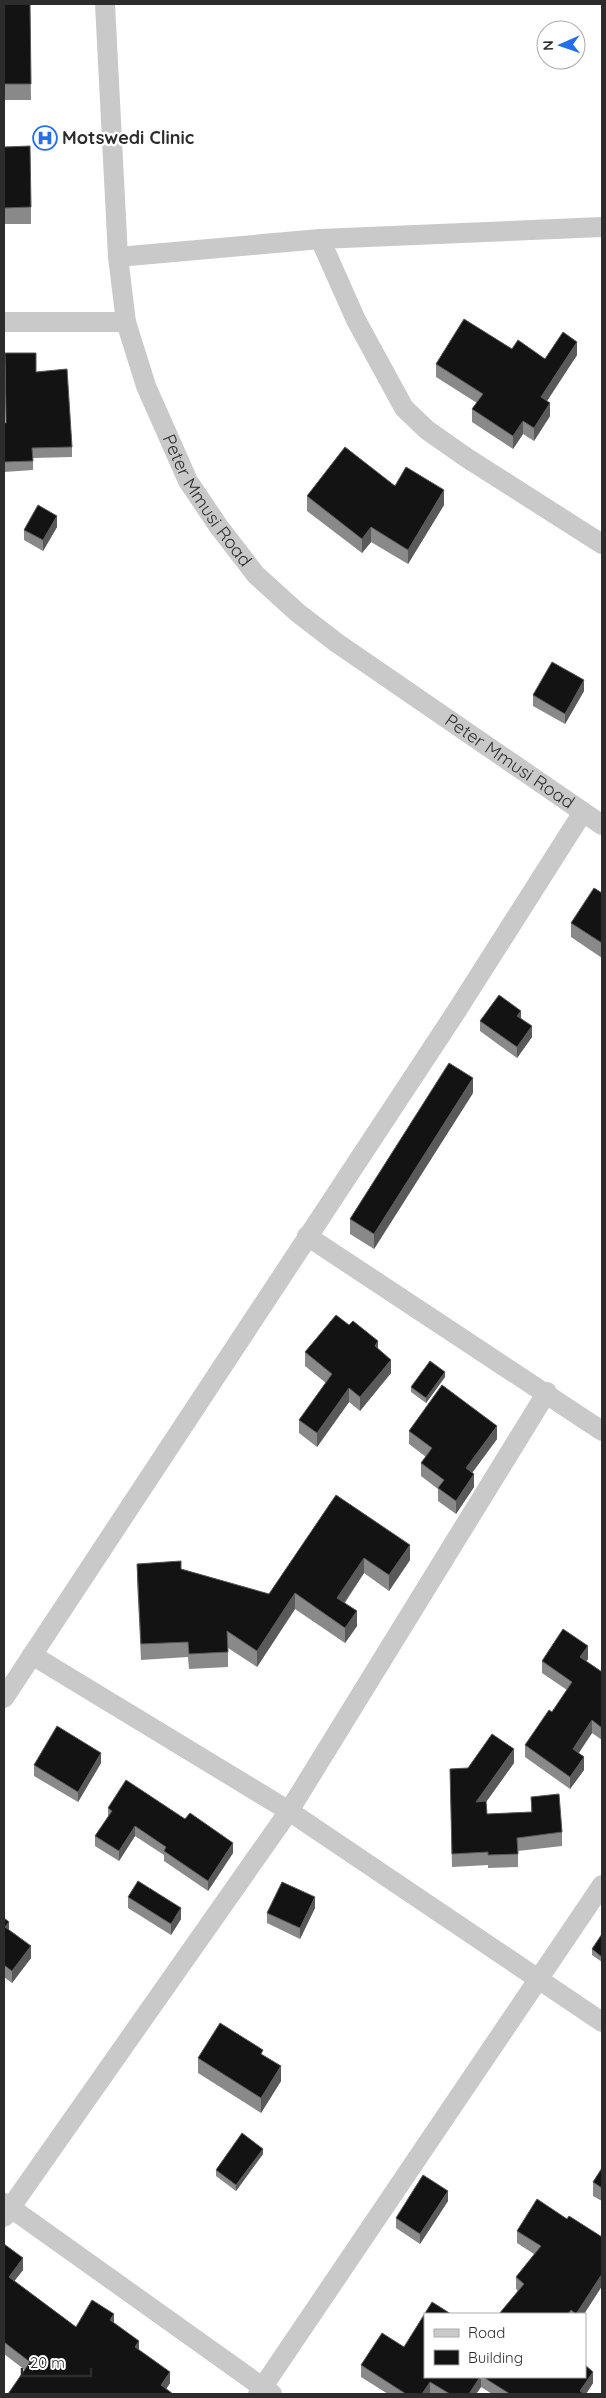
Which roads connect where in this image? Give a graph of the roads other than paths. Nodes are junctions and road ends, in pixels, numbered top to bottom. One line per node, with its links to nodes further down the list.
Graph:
1 (105, 4): 4 (street, Peter Mmusi Road)
2 (602, 227): 3 (street)
3 (320, 239): 4 (street); 7 (street)
4 (118, 257): 6 (street, Peter Mmusi Road)
5 (4, 322): 6 (street)
6 (126, 322): 8 (street, Peter Mmusi Road)
7 (602, 544)
8 (583, 812): 9 (street, Peter Mmusi Road); 10 (street)
9 (602, 825)
10 (307, 1236): 11 (street); 13 (street)
11 (547, 1392): 12 (street); 15 (street)
12 (602, 1430)
13 (32, 1655): 14 (street); 15 (street)
14 (4, 1698)
15 (289, 1811): 17 (street); 19 (street)
16 (602, 1884): 17 (street)
17 (540, 1980): 18 (street); 20 (street)
18 (602, 2022)
19 (6, 2209): 20 (street)
20 (264, 2392)

